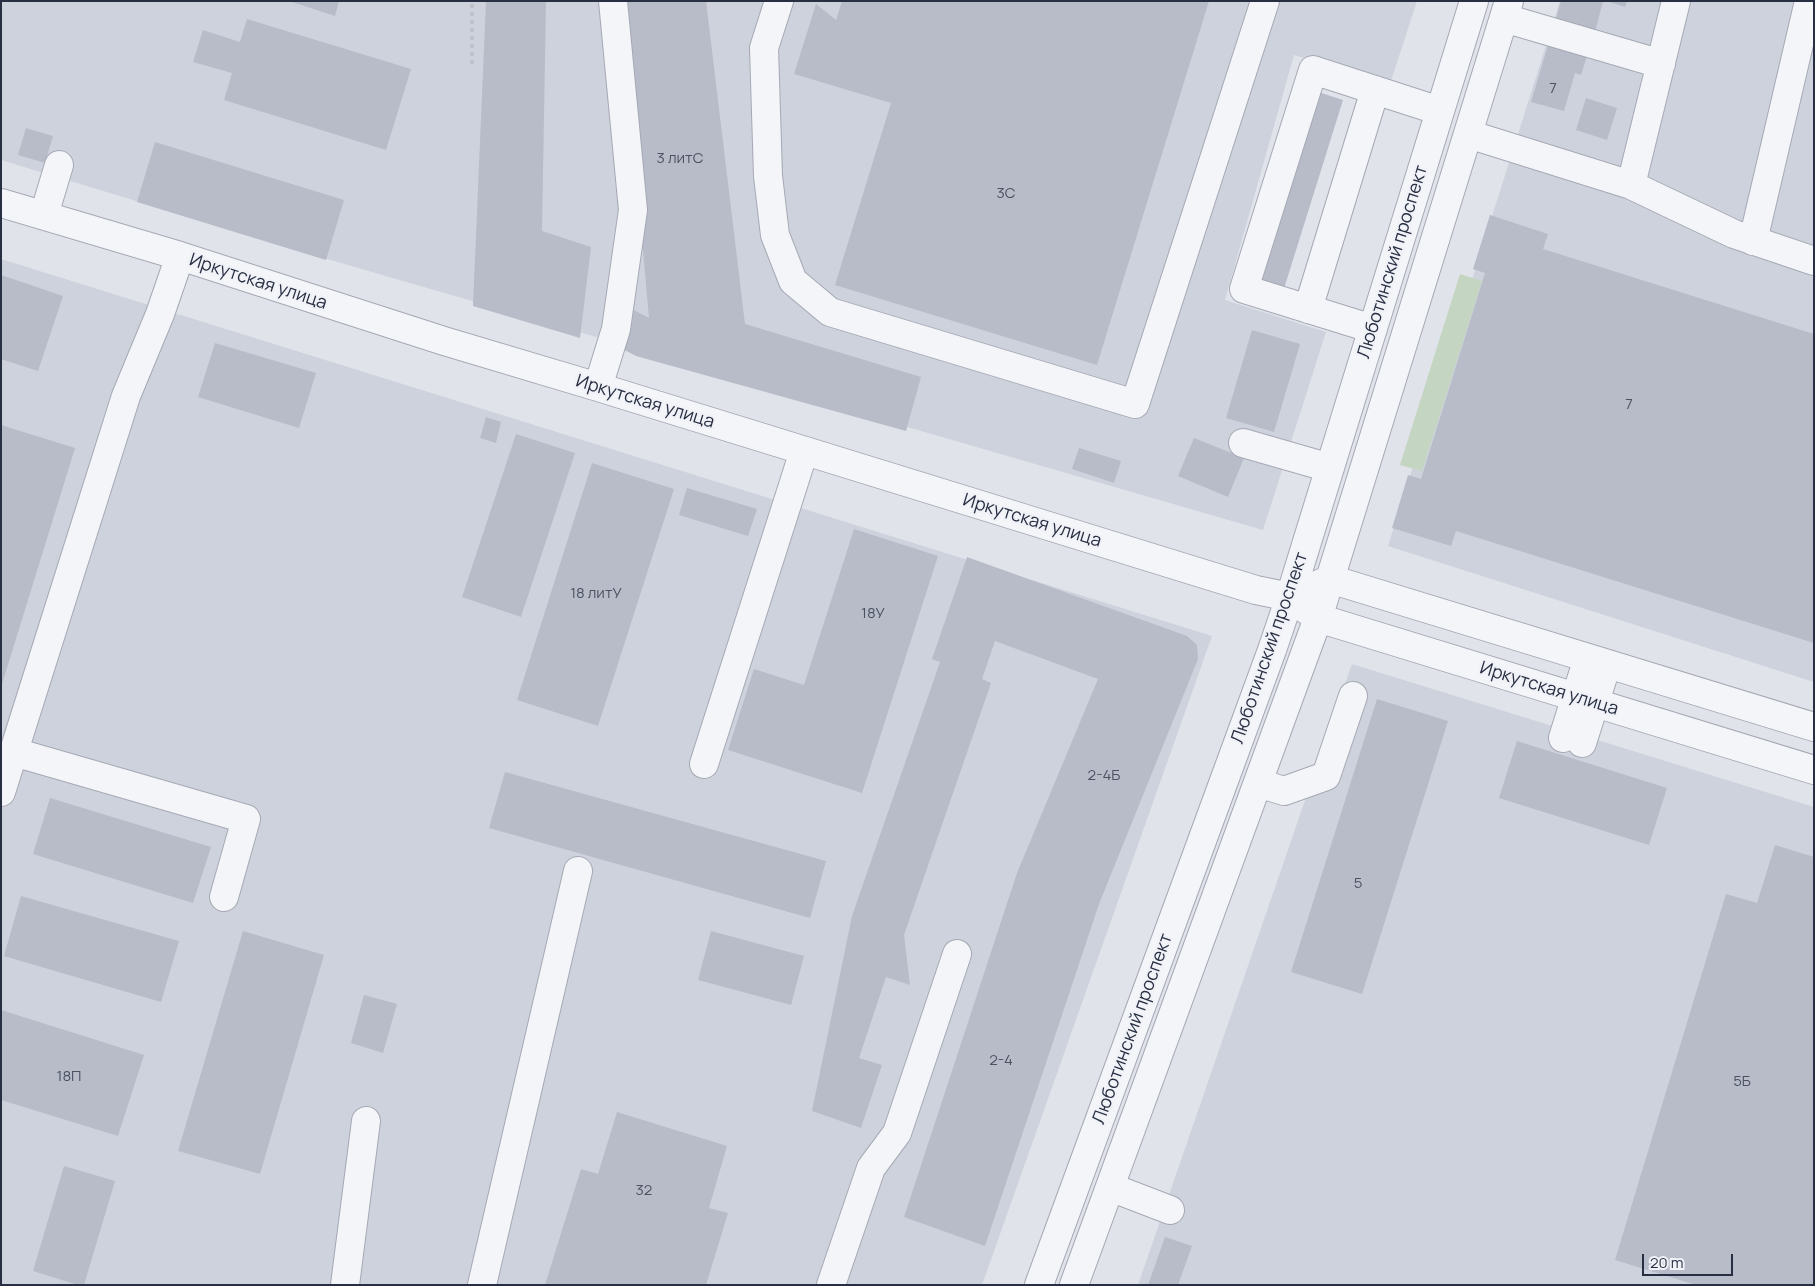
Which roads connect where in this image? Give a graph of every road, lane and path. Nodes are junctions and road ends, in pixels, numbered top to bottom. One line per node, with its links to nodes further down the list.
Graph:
1 (472, 1): 9 (path)
2 (613, 1): 23 (street)
3 (779, 1): 4 (street)
4 (1265, 1)
5 (1474, 1): 12 (street, Люботинский проспект)
6 (1676, 1): 10 (street)
7 (1809, 1): 18 (street)
8 (1506, 10): 10 (street); 13 (street, Люботинский проспект)
9 (472, 64)
10 (1660, 64): 15 (street)
11 (1375, 90): 12 (street); 21 (street); 21 (street)
12 (1440, 111): 22 (street, Люботинский проспект)
13 (1468, 134): 15 (street); 27 (street, Люботинский проспект)
14 (59, 165): 17 (street)
15 (1631, 185): 18 (street)
16 (1, 203): 17 (street, Иркутская улица)
17 (44, 216): 19 (street, Иркутская улица)
18 (1753, 241): 20 (street)
19 (180, 256): 23 (street, Иркутская улица); 40 (street)
20 (1814, 261)
21 (1308, 309): 22 (street)
22 (1373, 329): 26 (street, Люботинский проспект)
23 (598, 387): 25 (street, Иркутская улица)
24 (1243, 443): 26 (street)
25 (804, 451): 28 (street, Иркутская улица); 41 (street)
26 (1330, 468): 28 (street, Люботинский проспект)
27 (1330, 579): 28 (street); 29 (street, Люботинский проспект); 30 (street)
28 (1290, 597): 29 (street, Иркутская улица); 54 (street, Люботинский проспект)
29 (1318, 618): 32 (street, Иркутская улица); 43 (street, Люботинский проспект)
30 (1525, 638): 31 (street); 32 (street)
31 (1597, 661): 33 (street); 35 (street)
32 (1513, 678): 35 (street, Иркутская улица)
33 (1657, 679): 36 (street); 37 (street)
34 (1353, 696): 43 (street)
35 (1585, 700): 36 (street, Иркутская улица); 39 (street)
36 (1645, 718): 42 (street, Иркутская улица)
37 (1814, 727)
38 (1814, 732): 42 (street)
39 (1573, 741)
40 (14, 752): 44 (street); 46 (street)
41 (704, 764)
42 (1808, 768)
43 (1258, 783): 49 (street, Люботинский проспект)
44 (1, 792)
45 (578, 872): 52 (street)
46 (224, 897)
47 (957, 954): 53 (street)
48 (366, 1121): 51 (street)
49 (1110, 1187): 50 (street); 55 (street, Люботинский проспект)
50 (1170, 1210)
51 (345, 1285)
52 (482, 1285)
53 (831, 1285)
54 (1039, 1285)
55 (1075, 1285)

